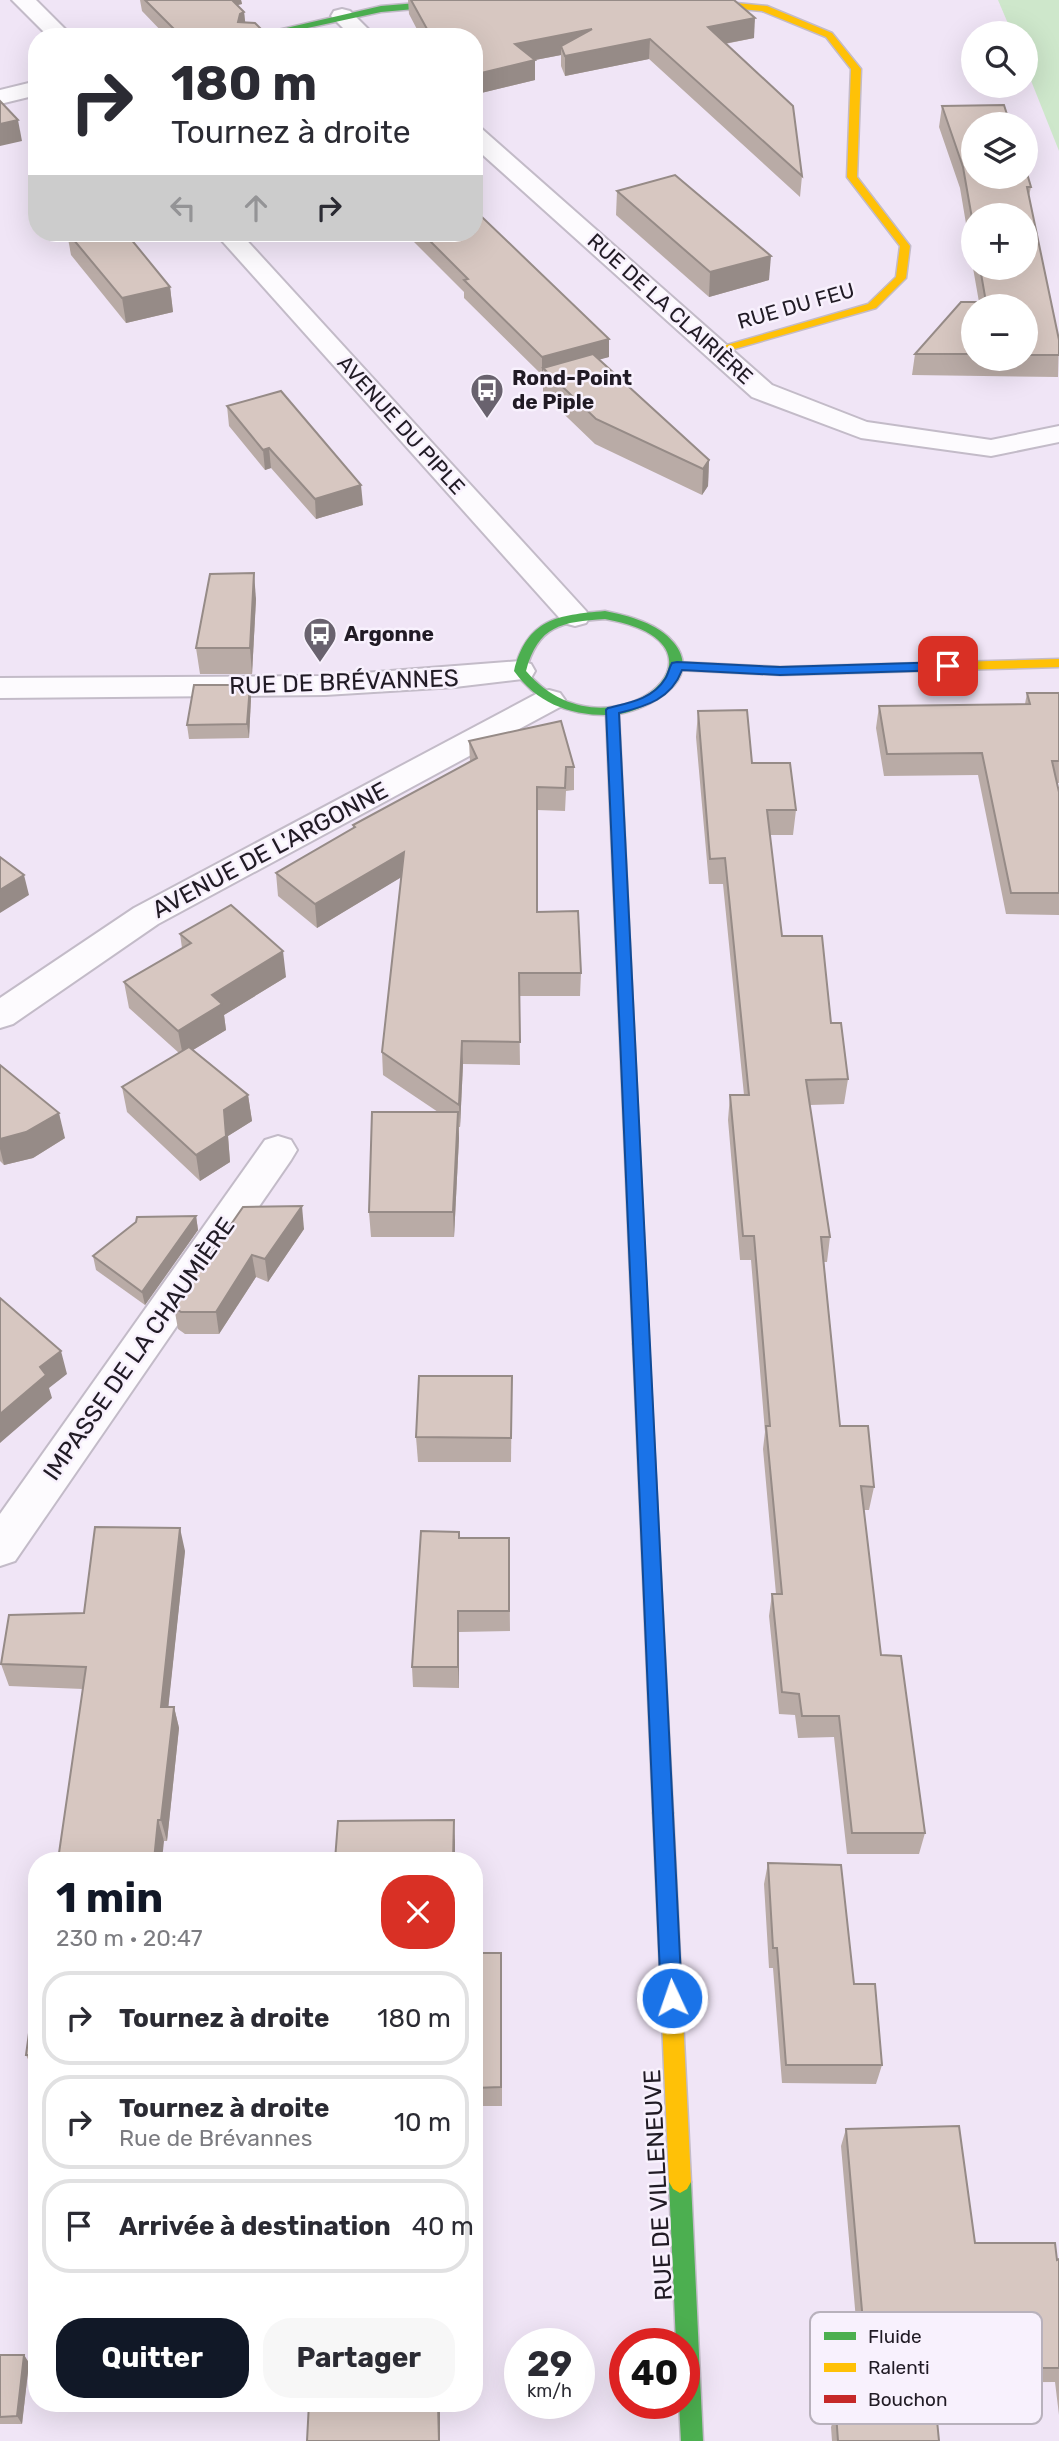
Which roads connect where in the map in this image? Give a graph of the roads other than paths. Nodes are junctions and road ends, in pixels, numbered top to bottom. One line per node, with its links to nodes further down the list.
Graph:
1 (23, 0): 5 (street)
2 (668, 1): 12 (street, RUE DU FEU)
3 (475, 2): 4 (street)
4 (342, 16): 6 (street); 7 (street)
5 (53, 28)
6 (291, 28)
7 (355, 28)
8 (28, 90): 9 (street)
9 (0, 97)
10 (483, 142): 12 (street, RUE DE LA CLAIRIÈRE)
11 (235, 242): 14 (street, AVENUE DU PIPLE)
12 (717, 351): 13 (street, RUE DE LA CLAIRIÈRE)
13 (1059, 434)
14 (575, 617): 16 (street); 17 (street)
15 (1059, 663): 16 (street)
16 (677, 666): 20 (street)
17 (520, 671): 18 (street, RUE DE BRÉVANNES); 19 (street)
18 (0, 688)
19 (549, 700): 20 (street); 21 (street, AVENUE DE L'ARGONNE)
20 (612, 710): 24 (street, RUE DE VILLENEUVE)
21 (0, 1015)
22 (278, 1150): 23 (street, IMPASSE DE LA CHAUMIÈRE)
23 (0, 1548)
24 (692, 2441)

